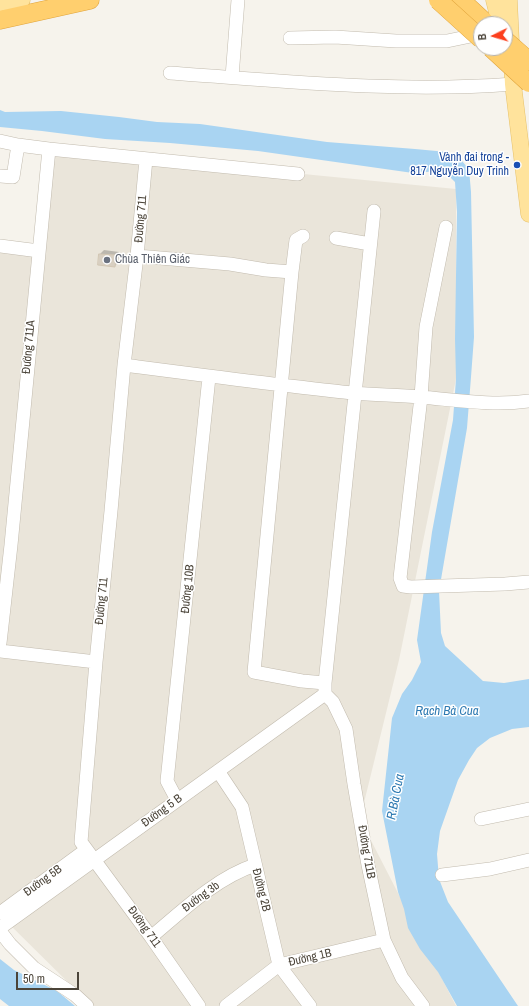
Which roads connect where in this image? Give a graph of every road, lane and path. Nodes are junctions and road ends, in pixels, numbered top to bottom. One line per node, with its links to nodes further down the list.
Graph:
1 (22, 0): 8 (main road)
2 (90, 0): 11 (highway)
3 (238, 0): 20 (street)
4 (438, 0): 12 (highway, bridge)
5 (461, 0): 9 (highway)
6 (494, 0): 10 (main road)
7 (509, 0): 21 (main road)
8 (0, 3)
9 (478, 16)
10 (498, 16)
11 (0, 20)
12 (473, 32)
13 (473, 36): 14 (street)
14 (290, 38)
15 (513, 47): 18 (highway, bridge)
16 (498, 56): 21 (highway, bridge)
17 (509, 56): 21 (main road)
18 (529, 61)
19 (170, 73): 20 (street)
20 (232, 77): 21 (street)
21 (521, 83): 29 (main road)
22 (0, 141): 23 (street)
23 (18, 144): 24 (street); 27 (street)
24 (49, 149): 25 (street); 35 (street, Đường 711A)
25 (146, 159): 26 (street); 36 (street, Đường 711)
26 (298, 174)
27 (0, 176)
28 (374, 210): 33 (street)
29 (529, 214)
30 (446, 227): 42 (street)
31 (303, 236): 37 (street)
32 (336, 238): 33 (street)
33 (370, 244): 41 (street)
34 (0, 246): 35 (street)
35 (39, 251): 44 (street, Đường 711A)
36 (137, 256): 37 (street); 38 (street, Đường 711)
37 (292, 272): 40 (street)
38 (124, 365): 39 (street); 48 (street, Đường 711)
39 (209, 376): 40 (street); 51 (street, Đường 10B)
40 (280, 385): 41 (street); 49 (street)
41 (356, 393): 42 (street); 49 (street)
42 (427, 398): 43 (street); 45 (street)
43 (529, 402)
44 (5, 545): 46 (street, Đường 711A)
45 (529, 582)
46 (0, 643)
47 (0, 651): 48 (street)
48 (96, 662): 54 (street, Đường 711)
49 (325, 688): 50 (street, Đường 5 B); 61 (street, Đường 711B)
50 (218, 771): 51 (street, Đường 5 B); 56 (street, Đường 2B)
51 (177, 800): 54 (street, Đường 5 B)
52 (529, 809): 53 (street)
53 (481, 819)
54 (90, 855): 58 (street, Đường 5B); 59 (street, Đường 5 B); 60 (street, Đường 711)
55 (529, 860): 57 (street)
56 (255, 865): 60 (street, Đường 3b); 62 (street, Đường 2B)
57 (442, 875)
58 (0, 913)
59 (0, 929): 63 (street)
60 (151, 936): 64 (street, Đường 711)
61 (384, 940): 62 (street, Đường 1B); 67 (street, Đường 711B)
62 (279, 965): 65 (street, Đường 1B); 66 (street, Đường 2B)
63 (87, 1006)
64 (199, 1006)
65 (226, 1006)
66 (310, 1006)
67 (423, 1006)

